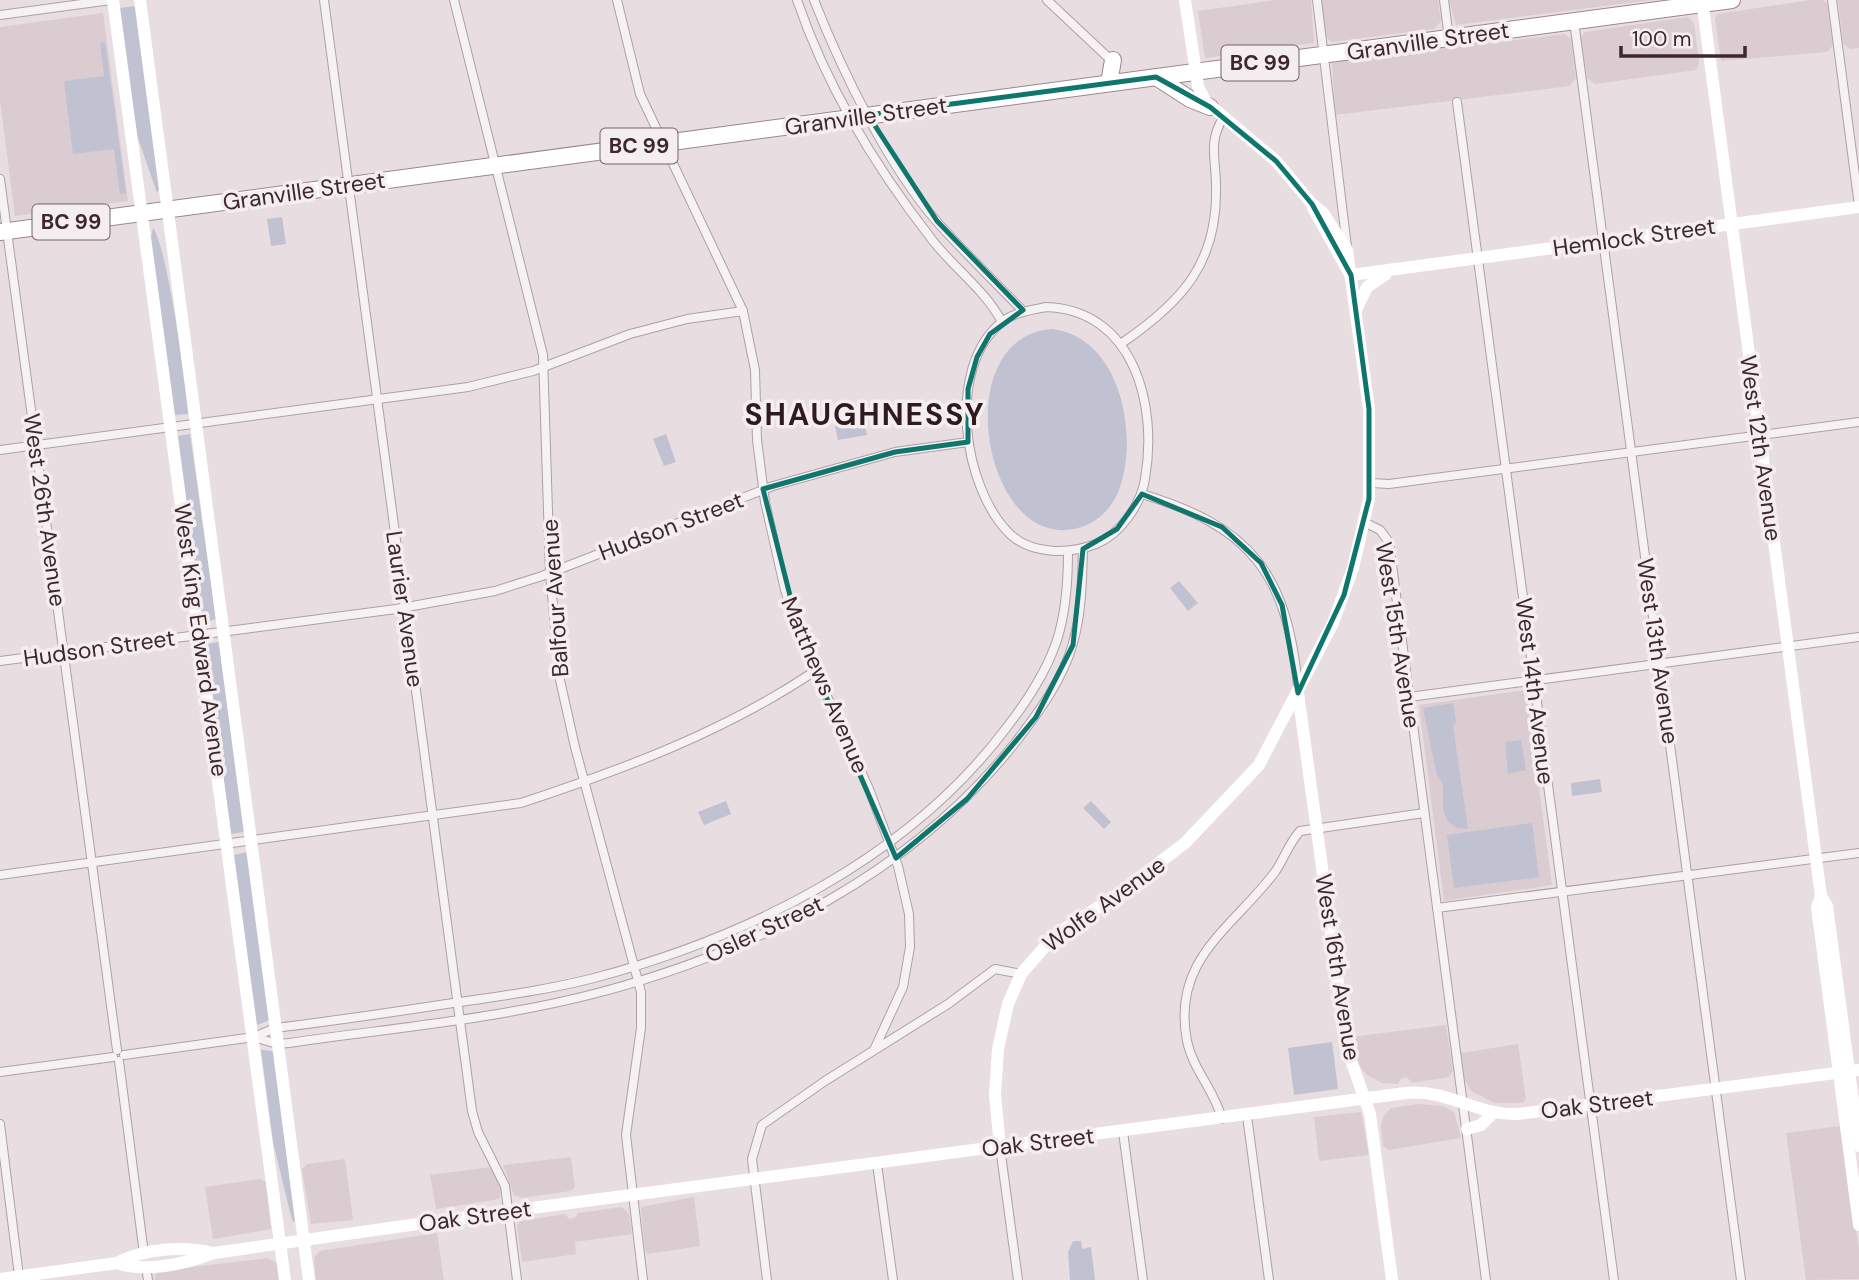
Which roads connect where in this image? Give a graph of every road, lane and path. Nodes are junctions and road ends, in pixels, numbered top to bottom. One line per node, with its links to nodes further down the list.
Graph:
1 (112, 0): 15 (street); 35 (main road, West King Edward Avenue)
2 (140, 0): 34 (main road, West King Edward Avenue)
3 (324, 0): 31 (street, Laurier Avenue)
4 (454, 0): 29 (street, Balfour Avenue)
5 (617, 0): 28 (street, Matthews Avenue)
6 (797, 0): 26 (street)
7 (814, 0): 25 (street)
8 (1047, 0): 19 (street)
9 (1185, 0): 20 (main road)
10 (1317, 0): 18 (street, West 15th Avenue)
11 (1444, 0): 17 (street)
12 (1732, 0): 14 (highway, Granville Street / BC 99)
13 (1832, 0): 33 (street)
14 (1702, 2): 16 (highway, Granville Street / BC 99); 36 (main road, West 12th Avenue)
15 (0, 15)
16 (1574, 21): 17 (highway, Granville Street / BC 99); 38 (street, West 13th Avenue)
17 (1449, 38): 18 (highway, Granville Street / BC 99)
18 (1324, 54): 20 (highway, Granville Street / BC 99); 39 (street, West 15th Avenue)
19 (1113, 60): 22 (highway)
20 (1195, 71): 21 (highway, Granville Street / BC 99); 24 (main road)
21 (1156, 77): 22 (highway, Granville Street / BC 99); 24 (highway)
22 (1115, 82): 25 (highway, Granville Street / BC 99)
23 (1457, 102): 40 (street, West 14th Avenue)
24 (1210, 107): 27 (main road)
25 (868, 115): 26 (highway, Granville Street / BC 99); 46 (street)
26 (850, 118): 28 (highway, Granville Street / BC 99); 47 (street)
27 (1223, 118): 32 (main road); 48 (street)
28 (662, 143): 29 (highway, Granville Street / BC 99); 45 (street, Matthews Avenue)
29 (496, 165): 31 (highway, Granville Street / BC 99); 49 (street, Balfour Avenue)
30 (0, 179): 37 (street, West 26th Avenue)
31 (349, 185): 34 (highway, Granville Street / BC 99); 50 (street, Laurier Avenue)
32 (1312, 204): 39 (main road); 42 (main road)
33 (1859, 206): 36 (main road, Hemlock Street)
34 (168, 209): 35 (highway, Granville Street / BC 99); 52 (main road, West King Edward Avenue)
35 (142, 212): 37 (highway, Granville Street / BC 99); 53 (main road, West King Edward Avenue)
36 (1732, 224): 38 (main road, Hemlock Street); 54 (main road, West 12th Avenue)
37 (3, 231): 56 (street, West 26th Avenue)
38 (1603, 241): 40 (main road, Hemlock Street); 58 (street, West 13th Avenue)
39 (1347, 250): 42 (main road, West 15th Avenue)
40 (1478, 258): 41 (main road, Hemlock Street); 59 (street, West 14th Avenue)
41 (1408, 267): 42 (main road, Hemlock Street); 43 (main road, Hemlock Street)
42 (1349, 270): 43 (main road, Hemlock Street); 44 (main road, West 15th Avenue)
43 (1392, 271): 44 (main road)
44 (1356, 310): 60 (main road, West 15th Avenue)
45 (743, 311): 49 (street); 61 (street, Matthews Avenue)
46 (1023, 311): 47 (street); 48 (street)
47 (1002, 321): 55 (street)
48 (1122, 344): 62 (street)
49 (544, 367): 50 (street); 66 (street, Balfour Avenue)
50 (377, 398): 52 (street); 67 (street, Laurier Avenue)
51 (1859, 422): 54 (street)
52 (194, 423): 53 (street); 68 (main road, West King Edward Avenue)
53 (172, 426): 56 (street); 69 (main road, West King Edward Avenue)
54 (1759, 435): 58 (street); 71 (main road, West 12th Avenue)
55 (968, 442): 61 (street, Hudson Street); 65 (street)
56 (37, 445): 57 (street); 72 (street, West 26th Avenue)
57 (0, 450)
58 (1631, 452): 59 (street); 74 (street, West 13th Avenue)
59 (1506, 469): 60 (street); 76 (street, West 14th Avenue)
60 (1371, 482): 63 (main road, West 15th Avenue)
61 (763, 489): 66 (street, Hudson Street); 75 (street, Matthews Avenue)
62 (1142, 494): 64 (street); 77 (street)
63 (1366, 523): 77 (main road, Wolfe Avenue); 78 (street, West 15th Avenue)
64 (1083, 549): 65 (street); 87 (street, Osler Street)
65 (1068, 552): 83 (street, Osler Street)
66 (550, 573): 67 (street, Hudson Street); 79 (street, Balfour Avenue)
67 (405, 607): 68 (street, Hudson Street); 81 (street, Laurier Avenue)
68 (222, 631): 69 (street, Hudson Street); 84 (main road, West King Edward Avenue)
69 (201, 634): 72 (street, Hudson Street); 85 (main road, West King Edward Avenue)
70 (1859, 637): 71 (street)
71 (1788, 646): 74 (street); 88 (main road, West 12th Avenue)
72 (64, 652): 73 (street, Hudson Street); 89 (street, West 26th Avenue)
73 (0, 661)
74 (1660, 663): 76 (street); 91 (street, West 13th Avenue)
75 (815, 671): 79 (street); 83 (street, Matthews Avenue)
76 (1533, 680): 78 (street); 92 (street, West 14th Avenue)
77 (1298, 693): 82 (main road, West 16th Avenue); 95 (main road, Wolfe Avenue)
78 (1409, 697): 80 (street, West 15th Avenue)
79 (584, 782): 81 (street); 94 (street, Balfour Avenue)
80 (1424, 813): 82 (street); 93 (street, West 15th Avenue)
81 (432, 817): 84 (street); 97 (street, Laurier Avenue)
82 (1317, 828): 107 (main road, West 16th Avenue); 112 (street)
83 (890, 841): 87 (street, Matthews Avenue); 94 (street, Osler Street)
84 (250, 842): 85 (street); 99 (main road, West King Edward Avenue)
85 (228, 844): 89 (street); 100 (main road, West King Edward Avenue)
86 (1859, 853): 88 (street)
87 (896, 858): 96 (street, Osler Street); 102 (street, Matthews Avenue)
88 (1816, 859): 91 (street); 104 (main road, West 12th Avenue)
89 (93, 862): 90 (street); 103 (street, West 26th Avenue)
90 (0, 875)
91 (1687, 875): 92 (street); 106 (street, West 13th Avenue)
92 (1562, 892): 93 (street); 109 (street, West 14th Avenue)
93 (1437, 908): 108 (street, West 15th Avenue)
94 (635, 965): 96 (street, Balfour Avenue); 97 (street, Osler Street)
95 (1021, 974): 102 (street); 117 (main road, Wolfe Avenue)
96 (638, 982): 98 (street, Osler Street); 120 (street, Balfour Avenue)
97 (457, 1003): 98 (street, Laurier Avenue); 99 (street, Osler Street)
98 (459, 1018): 101 (street, Osler Street); 121 (street, Laurier Avenue)
99 (275, 1028): 100 (street, Osler Street); 101 (main road, West King Edward Avenue)
100 (254, 1037): 101 (street, Osler Street); 103 (street, Osler Street); 124 (main road, West King Edward Avenue)
101 (277, 1044): 123 (main road, West King Edward Avenue)
102 (874, 1050): 119 (street)
103 (118, 1056): 105 (street, Osler Street); 126 (street, West 26th Avenue)
104 (1849, 1071): 106 (main road, Oak Street); 116 (main road, West 12th Avenue); 122 (main road, West 12th Avenue)
105 (0, 1072)
106 (1716, 1089): 109 (main road, Oak Street); 143 (street, West 13th Avenue)
107 (1366, 1100): 108 (main road, Oak Street); 111 (main road, Oak Street); 140 (main road, West 16th Avenue)
108 (1463, 1101): 110 (main road, Oak Street); 114 (street, West 15th Avenue)
109 (1591, 1105): 110 (main road, Oak Street); 142 (street, West 14th Avenue)
110 (1493, 1113): 114 (main road)
111 (1247, 1116): 112 (main road, Oak Street); 139 (street)
112 (1222, 1119): 115 (main road, Oak Street)
113 (0, 1124): 129 (street)
114 (1467, 1129): 141 (street, West 15th Avenue)
115 (1123, 1132): 117 (main road, Oak Street); 138 (street)
116 (1859, 1146)
117 (1000, 1147): 118 (main road, Oak Street); 137 (street)
118 (877, 1164): 119 (main road, Oak Street); 136 (street)
119 (755, 1180): 120 (main road, Oak Street); 135 (street)
120 (632, 1195): 121 (main road, Oak Street); 134 (street, Balfour Avenue)
121 (509, 1211): 123 (main road, Oak Street); 133 (street, Laurier Avenue)
122 (1859, 1225)
123 (304, 1241): 124 (main road, Oak Street); 132 (main road, West King Edward Avenue)
124 (281, 1244): 125 (main road, Oak Street); 131 (main road, West King Edward Avenue)
125 (214, 1253): 126 (main road, Oak Street); 128 (main road, Oak Street)
126 (144, 1254): 127 (main road, Oak Street)
127 (117, 1263): 128 (main road, Oak Street); 129 (main road, Oak Street)
128 (147, 1274)
129 (19, 1276): 130 (main road, Oak Street)
130 (0, 1279)
131 (285, 1280)
132 (309, 1280)
133 (517, 1280)
134 (643, 1280)
135 (767, 1280)
136 (893, 1280)
137 (1018, 1280)
138 (1143, 1280)
139 (1269, 1280)
140 (1392, 1280)
141 (1486, 1280)
142 (1614, 1280)
143 (1741, 1280)

